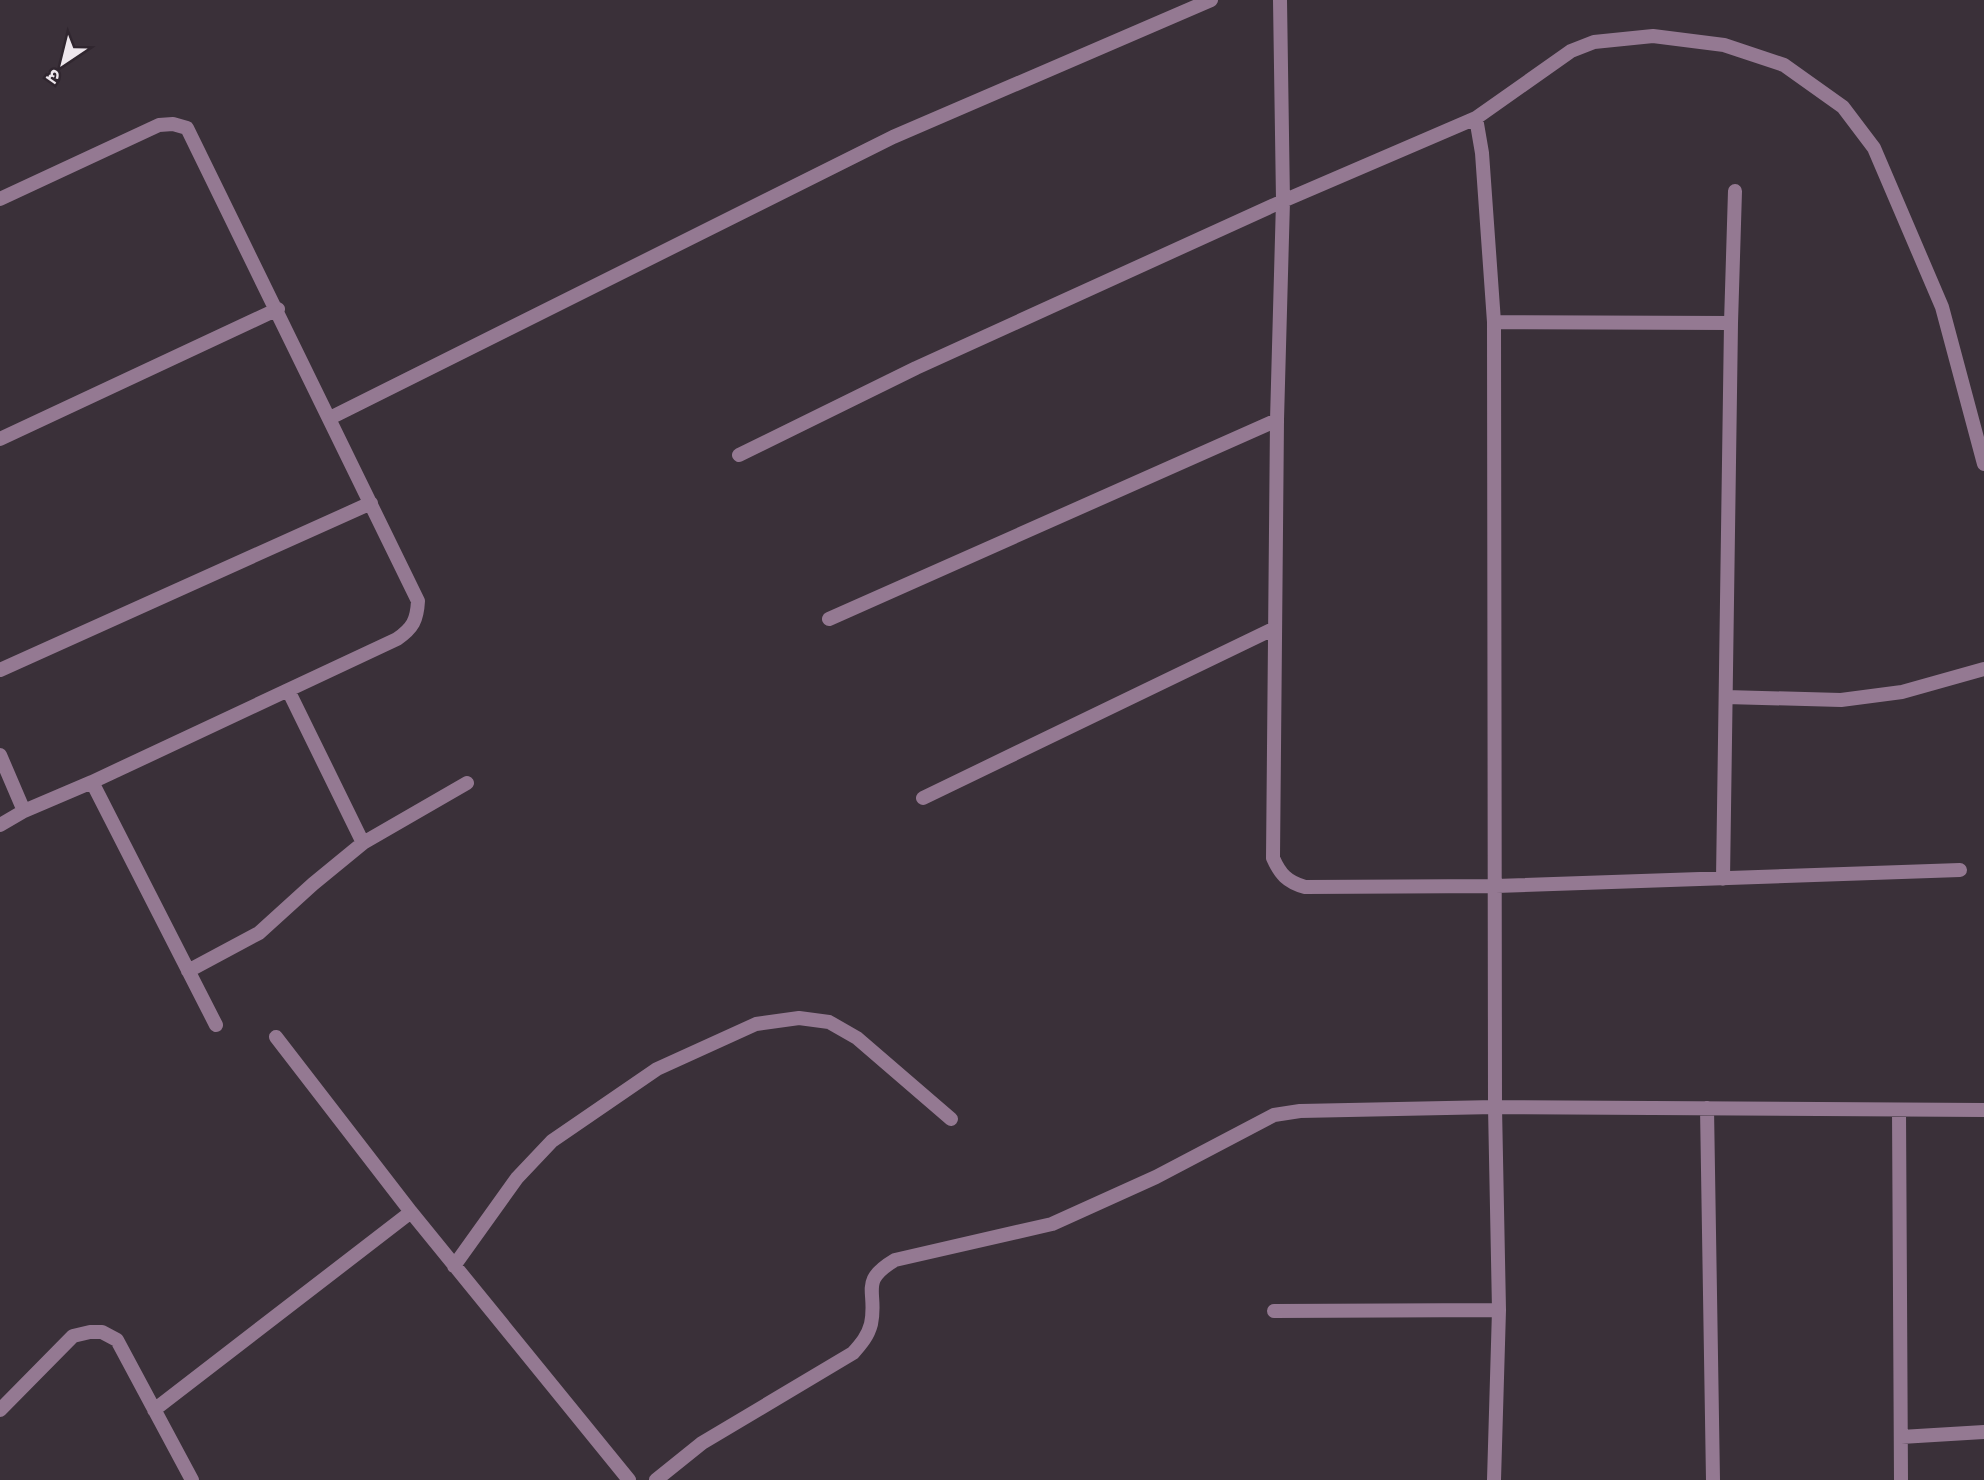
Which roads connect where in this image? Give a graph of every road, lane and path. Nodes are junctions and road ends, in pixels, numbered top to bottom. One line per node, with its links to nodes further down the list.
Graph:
1 (1212, 0): 10 (street)
2 (1280, 0): 6 (street)
3 (1476, 118): 6 (street); 8 (street); 14 (street)
4 (1735, 191): 9 (street)
5 (0, 199): 7 (street)
6 (1283, 201): 11 (street); 13 (street)
7 (278, 309): 10 (street); 12 (street)
8 (1494, 322): 9 (street); 31 (street)
9 (1731, 323): 21 (street)
10 (330, 418): 15 (street)
11 (1277, 420): 16 (street); 17 (street)
12 (0, 439)
13 (739, 455)
14 (1984, 464)
15 (371, 503): 19 (street); 20 (street)
16 (829, 619)
17 (1275, 628): 25 (street); 31 (street)
18 (1984, 668): 21 (street)
19 (0, 670)
20 (288, 690): 23 (street); 28 (street)
21 (1726, 697): 30 (street)
22 (0, 755): 26 (street)
23 (92, 782): 26 (street); 32 (street)
24 (467, 783): 28 (street)
25 (923, 798)
26 (24, 811): 27 (street)
27 (0, 825)
28 (363, 843): 32 (street)
29 (1960, 870): 30 (street)
30 (1723, 879): 31 (street)
31 (1496, 886): 35 (street)
32 (188, 971): 33 (street)
33 (216, 1025)
34 (276, 1037): 40 (street)
35 (1496, 1107): 36 (street); 42 (street); 50 (street)
36 (1707, 1108): 37 (street); 52 (street)
37 (1899, 1110): 38 (street); 47 (street)
38 (1984, 1110)
39 (951, 1119): 41 (street)
40 (411, 1212): 41 (street); 45 (street)
41 (454, 1266): 49 (street)
42 (1499, 1310): 43 (street); 51 (street)
43 (1274, 1311)
44 (0, 1410): 45 (street)
45 (154, 1410): 48 (street)
46 (1984, 1432): 47 (street)
47 (1901, 1437): 53 (street)
48 (192, 1480)
49 (629, 1480)
50 (656, 1480)
51 (1494, 1480)
52 (1713, 1480)
53 (1901, 1480)

